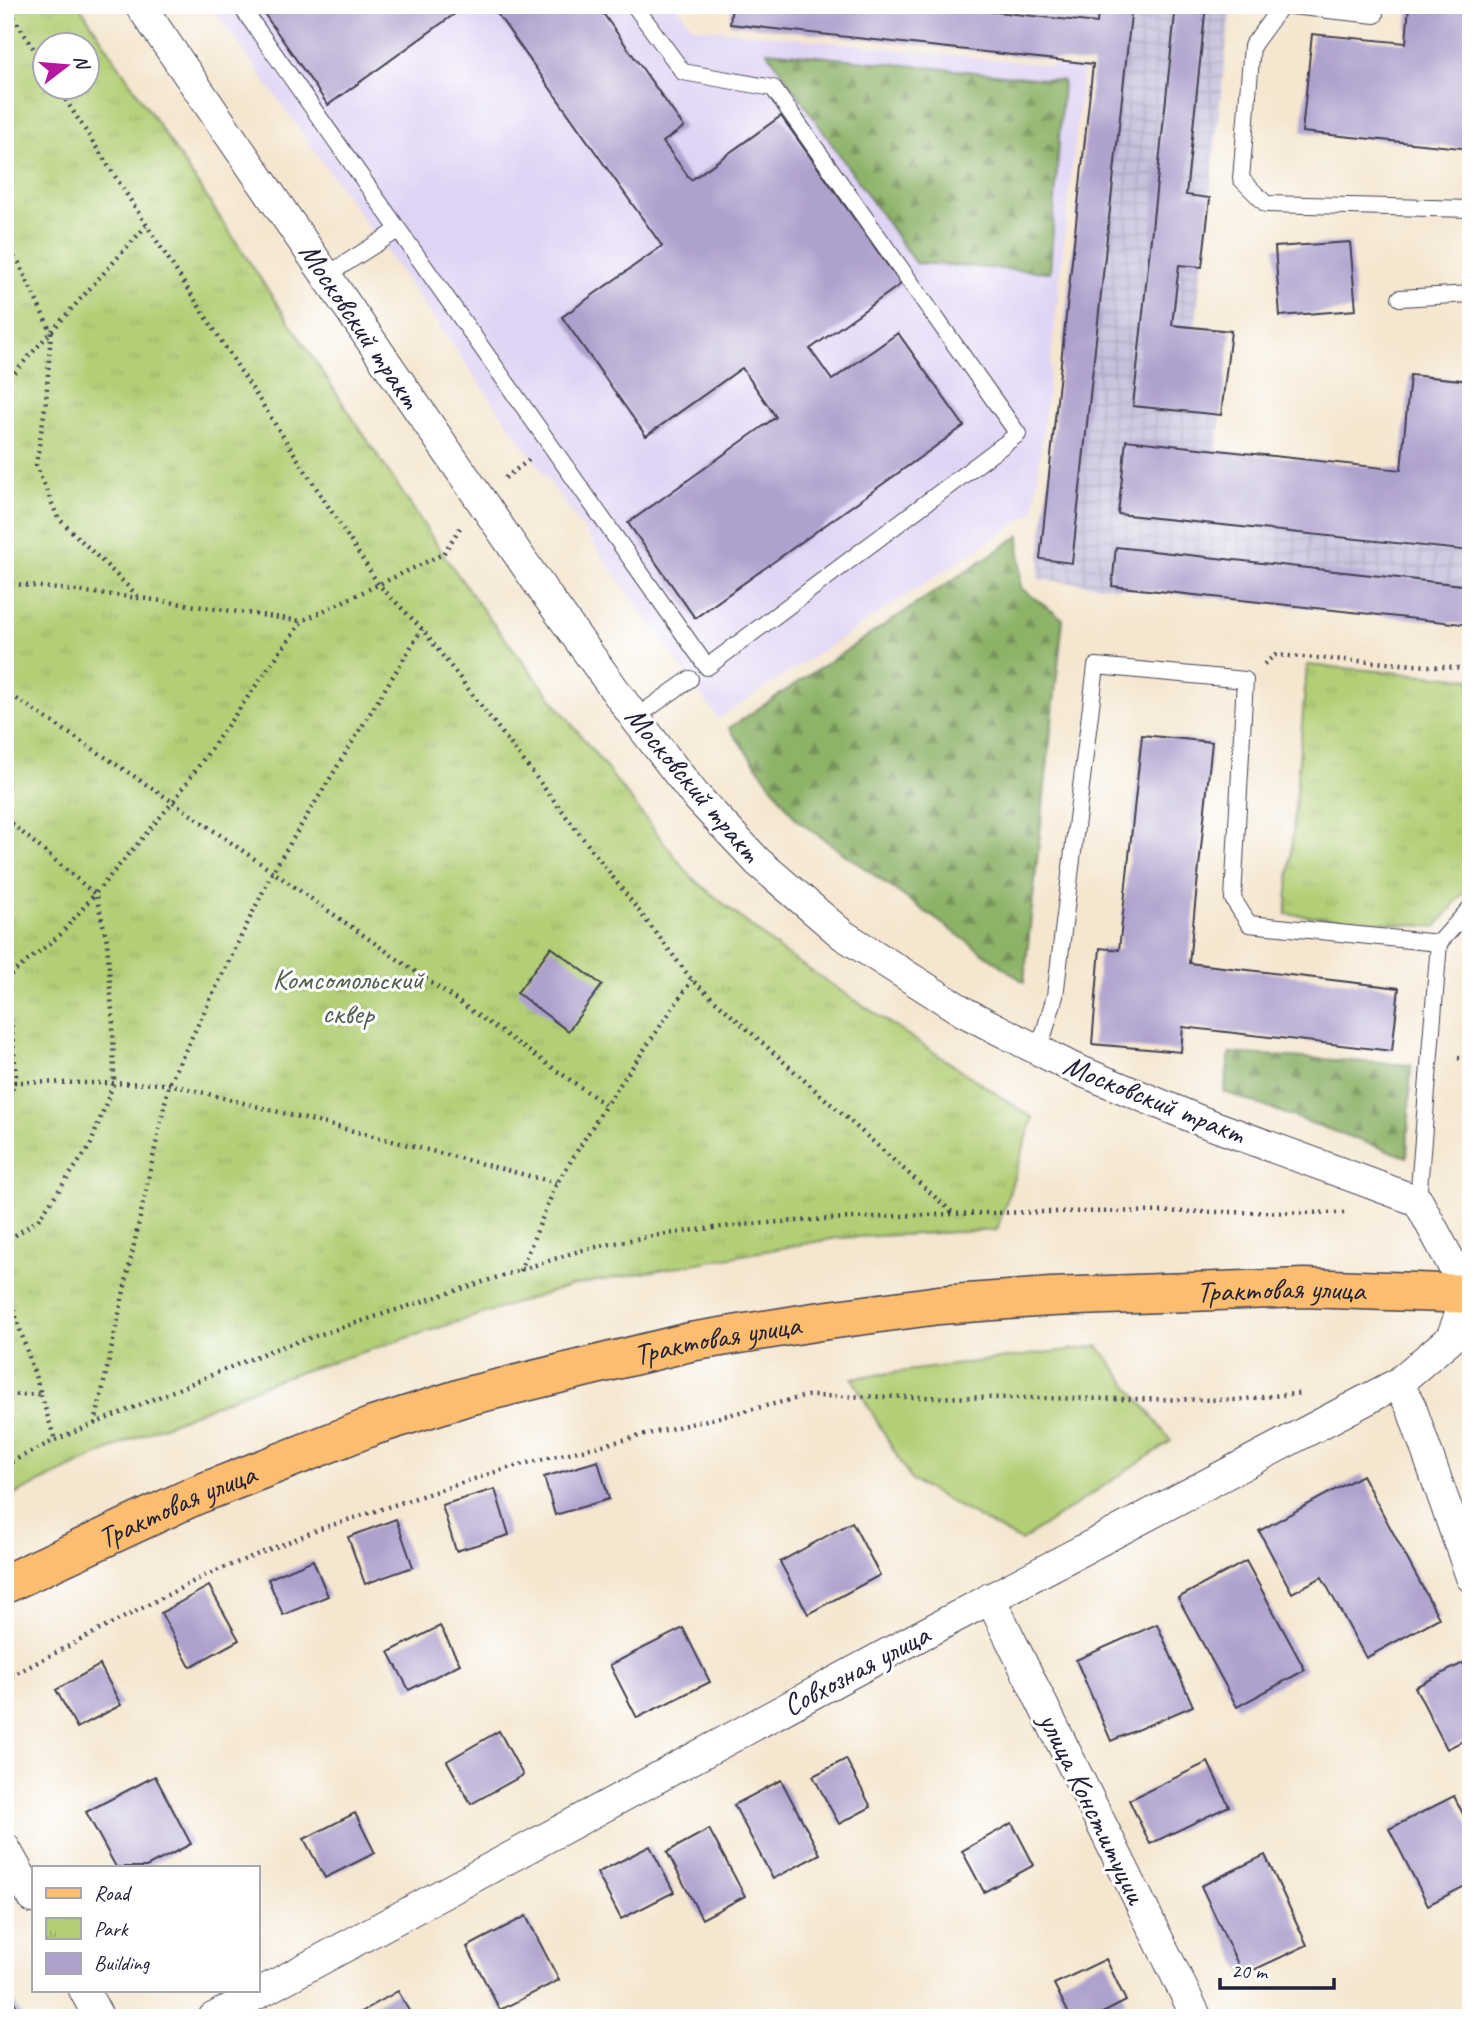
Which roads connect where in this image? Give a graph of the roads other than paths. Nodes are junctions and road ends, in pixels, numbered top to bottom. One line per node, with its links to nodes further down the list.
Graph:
1 (140, 5): 7 (street, Московский тракт)
2 (240, 5): 6 (lane)
3 (634, 5): 6 (lane)
4 (1375, 15): 5 (lane)
5 (1471, 209)
6 (398, 230): 7 (lane)
7 (327, 275): 11 (street, Московский тракт)
8 (1471, 294): 9 (lane)
9 (1400, 298)
10 (690, 679): 11 (lane)
11 (635, 718): 14 (street, Московский тракт)
12 (1471, 906): 13 (lane)
13 (1439, 943): 14 (lane); 15 (lane)
14 (1039, 1050): 15 (street, Московский тракт)
15 (1418, 1201): 16 (street)
16 (1470, 1294): 17 (street, Совхозная улица); 19 (main road, Трактовая улица)
17 (1398, 1383): 18 (street); 20 (street, Совхозная улица)
18 (1471, 1577)
19 (5, 1584)
20 (990, 1598): 25 (street, Совхозная улица); 26 (street, улица Конституции)
21 (5, 1847): 22 (street)
22 (32, 1896)
23 (85, 1992): 24 (street)
24 (99, 2018)
25 (213, 2018)
26 (1197, 2018)

